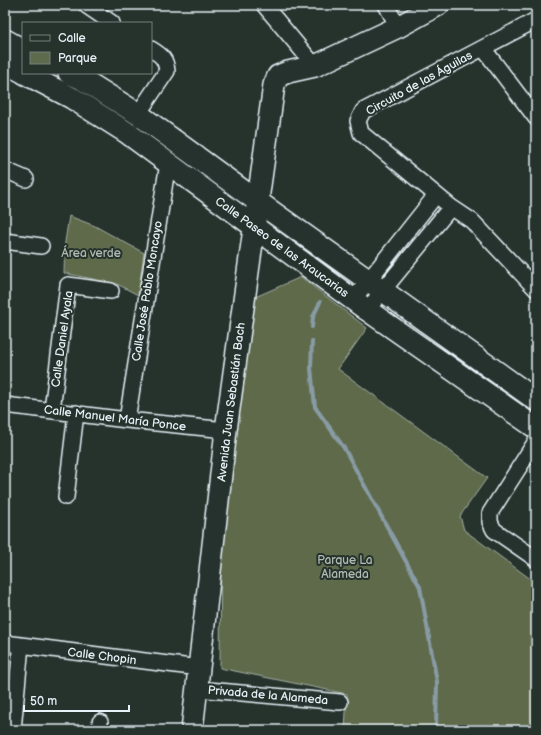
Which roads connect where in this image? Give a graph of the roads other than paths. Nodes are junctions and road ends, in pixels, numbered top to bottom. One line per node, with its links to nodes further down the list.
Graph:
1 (264, 5): 10 (street)
2 (386, 5): 7 (street)
3 (438, 5): 7 (main road)
4 (87, 6): 6 (street)
5 (536, 20): 8 (street, Circuito de las Águilas)
6 (111, 22)
7 (398, 27): 10 (main road)
8 (484, 48): 14 (street); 18 (street, Circuito de las Águilas)
9 (152, 50): 13 (street)
10 (315, 66): 19 (main road, Avenida Juan Sebastián Bach)
11 (37, 74): 15 (main road, Calle Paseo de las Araucarias)
12 (71, 74): 13 (main road, Calle Paseo de las Araucarias)
13 (138, 114): 19 (main road, Calle Paseo de las Araucarias)
14 (536, 118)
15 (168, 163): 21 (main road, Calle Paseo de las Araucarias); 32 (street, Calle José Pablo Moncayo)
16 (5, 170): 17 (street)
17 (26, 180)
18 (436, 194): 20 (street, Circuito de las Águilas); 24 (street)
19 (257, 201): 21 (main road, Avenida Juan Sebastián Bach); 24 (main road, Calle Paseo de las Araucarias)
20 (451, 207): 24 (street); 25 (street, Circuito de las Águilas)
21 (254, 227): 27 (main road, Calle Paseo de las Araucarias); 34 (main road, Avenida Juan Sebastián Bach)
22 (5, 241): 23 (street)
23 (41, 246)
24 (375, 285): 27 (street); 28 (main road, Calle Paseo de las Araucarias)
25 (536, 289)
26 (111, 291): 30 (street, Calle Daniel Ayala)
27 (360, 305): 33 (main road, Calle Paseo de las Araucarias)
28 (536, 400)
29 (5, 405): 30 (street, Calle Manuel María Ponce)
30 (52, 410): 31 (street, Calle Manuel María Ponce)
31 (76, 413): 32 (street, Calle Manuel María Ponce); 36 (street)
32 (127, 420): 34 (street, Calle Manuel María Ponce)
33 (536, 428)
34 (226, 430): 40 (main road, Avenida Juan Sebastián Bach)
35 (536, 441): 37 (street)
36 (66, 497)
37 (536, 559)
38 (5, 643): 39 (street, Calle Chopin)
39 (21, 645): 40 (street, Calle Chopin); 43 (street)
40 (199, 668): 41 (main road, Avenida Juan Sebastián Bach)
41 (197, 689): 42 (street, Privada de la Alameda); 44 (main road, Avenida Juan Sebastián Bach)
42 (340, 702)
43 (13, 730)
44 (192, 730)

